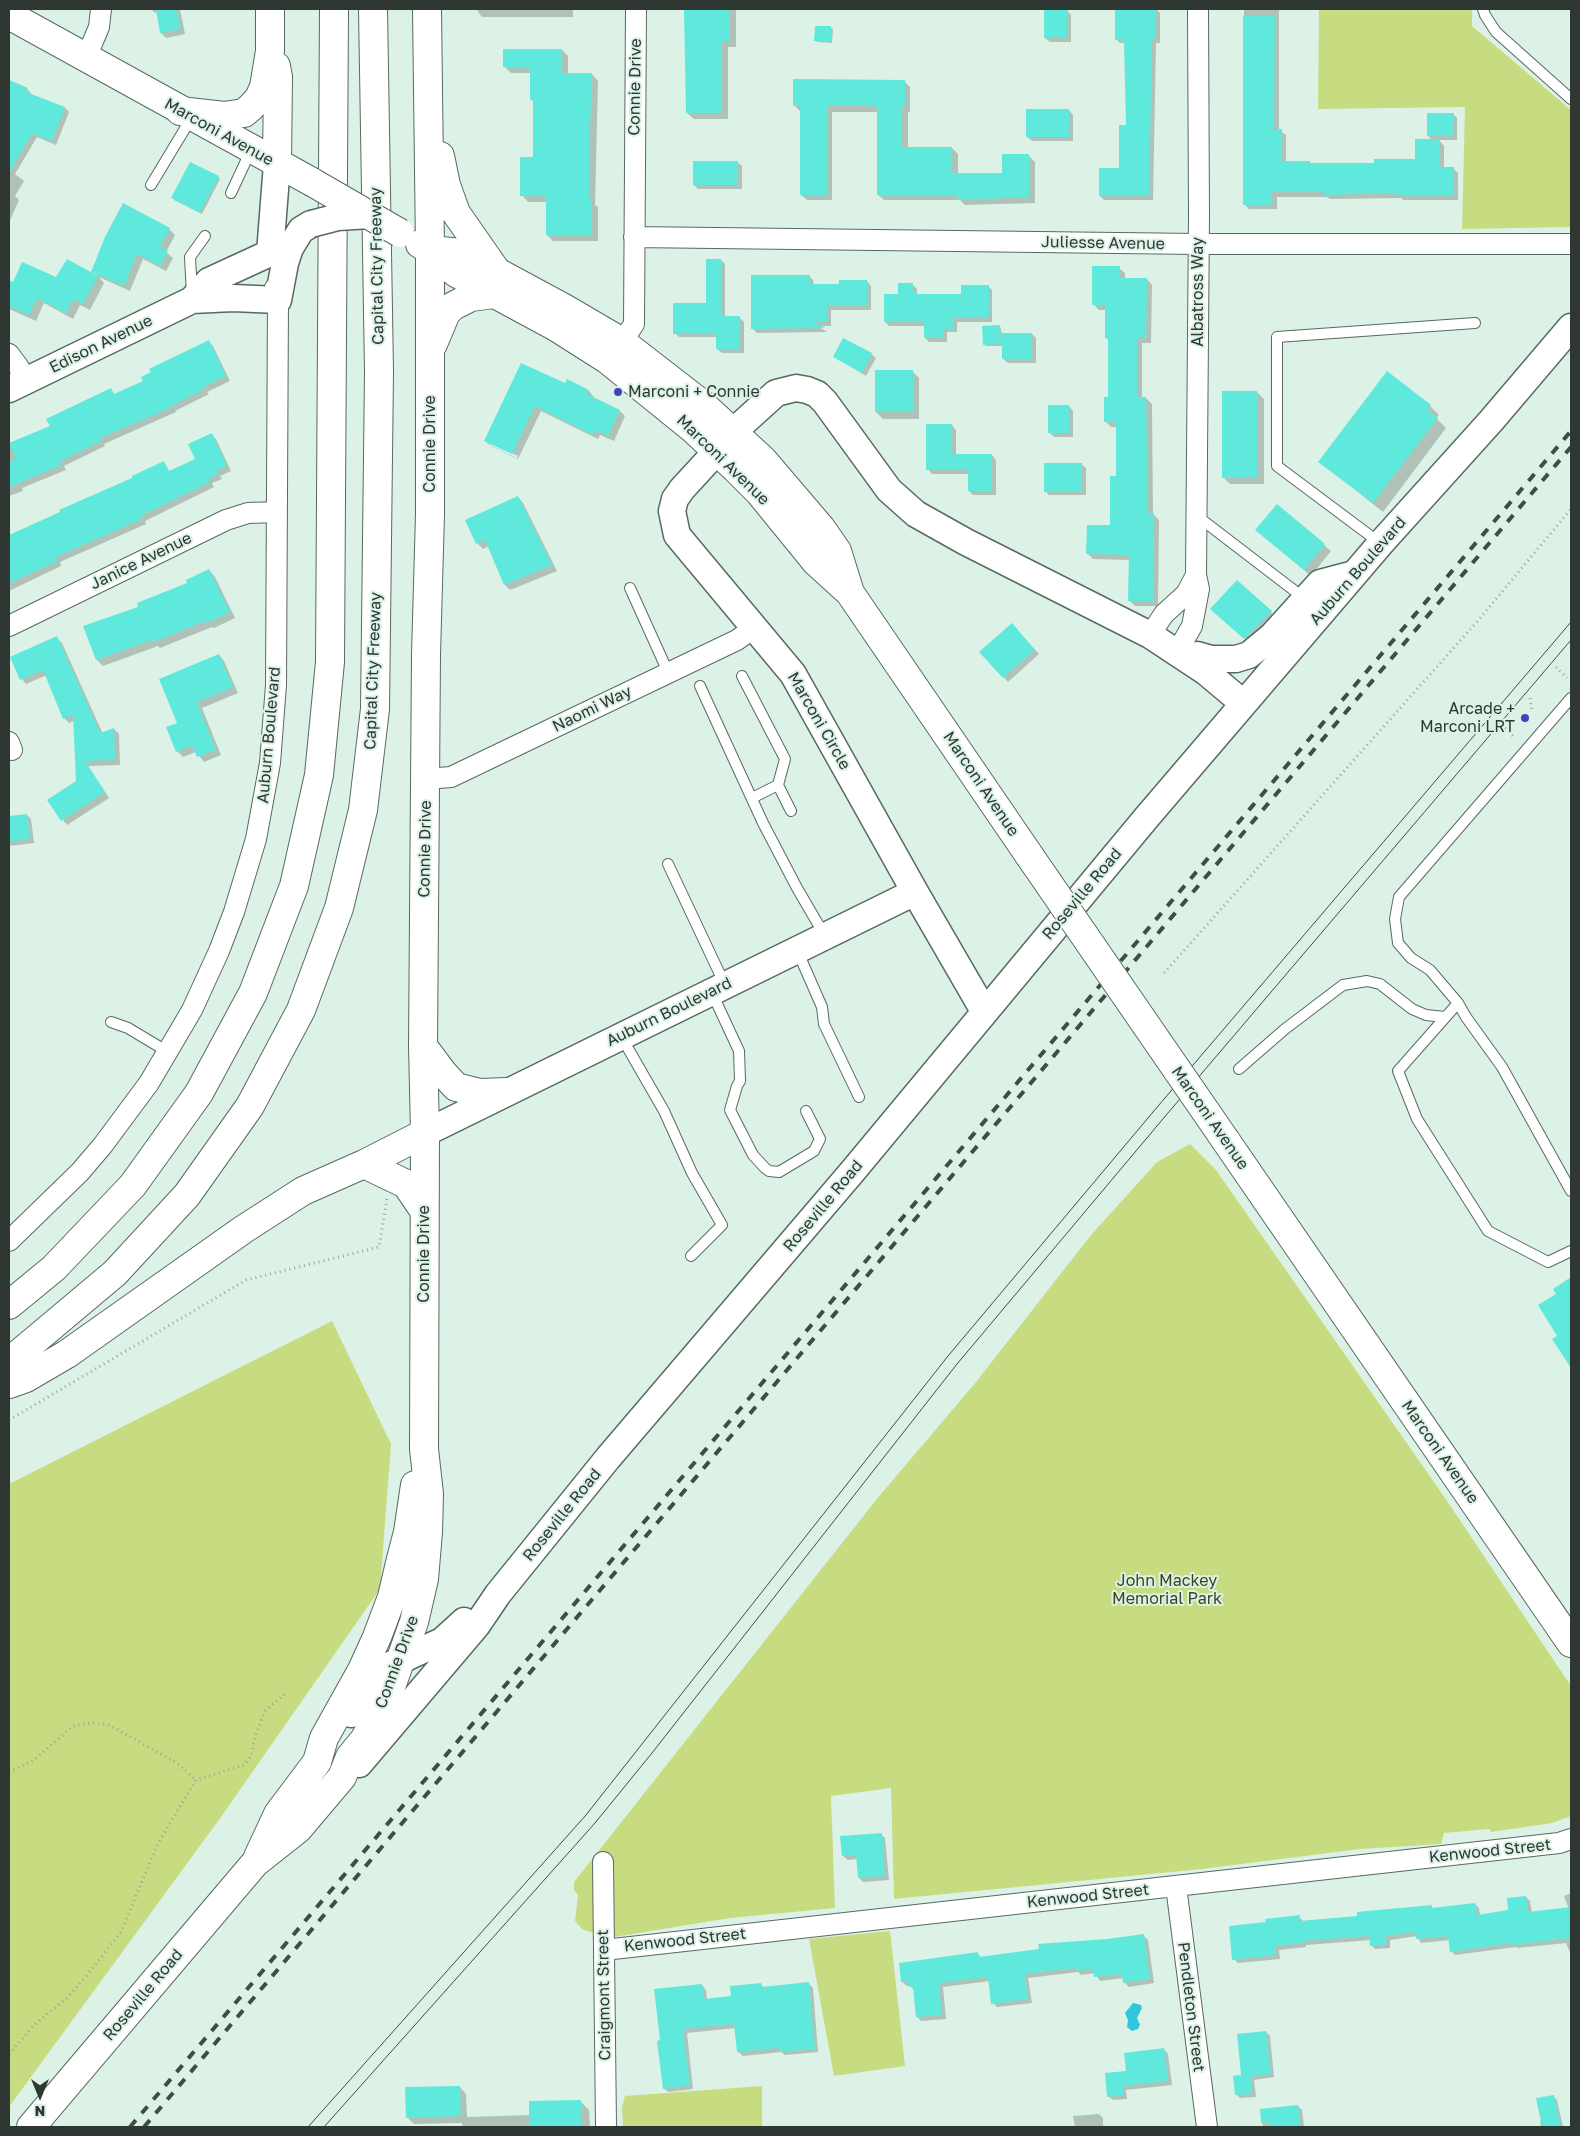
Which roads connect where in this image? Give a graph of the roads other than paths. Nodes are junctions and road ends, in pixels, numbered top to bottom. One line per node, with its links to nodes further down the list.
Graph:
1 (101, 9): 11 (street)
2 (270, 9): 10 (main road)
3 (334, 9): 80 (main road)
4 (374, 9): 81 (main road, Capital City Freeway)
5 (427, 9): 12 (main road)
6 (636, 9): 21 (street, Connie Drive)
7 (1198, 9): 22 (street, Albatross Way)
8 (1483, 9): 13 (lane)
9 (9, 15): 11 (main road, Marconi Avenue)
10 (270, 51): 14 (main road); 16 (main road)
11 (86, 58): 14 (main road, Marconi Avenue)
12 (429, 97): 24 (main road, Connie Drive); 26 (main road)
13 (1571, 99)
14 (186, 114): 15 (main road, Marconi Avenue); 17 (lane)
15 (251, 150): 16 (main road, Marconi Avenue); 18 (lane)
16 (277, 164): 19 (main road, Marconi Avenue, bridge); 25 (street, Auburn Boulevard)
17 (151, 185)
18 (232, 192)
19 (370, 215): 24 (main road, Marconi Avenue, bridge); 28 (street, Auburn Boulevard, bridge)
20 (205, 236): 27 (lane)
21 (634, 238): 22 (street, Juliesse Avenue); 31 (street, Connie Drive)
22 (1198, 244): 23 (street, Juliesse Avenue); 37 (street, Albatross Way)
23 (1571, 244)
24 (430, 250): 26 (main road, Marconi Avenue); 33 (main road, Connie Drive)
25 (270, 253): 27 (street, Edison Avenue); 28 (street, Auburn Boulevard)
26 (495, 283): 31 (main road, Marconi Avenue); 33 (main road); 35 (main road, Marconi Avenue)
27 (192, 300): 28 (street, Edison Avenue); 34 (street, Edison Avenue)
28 (278, 300): 36 (street, Auburn Boulevard)
29 (1475, 323): 38 (lane)
30 (1571, 327): 38 (street, Auburn Boulevard)
31 (622, 342): 35 (main road, Marconi Avenue)
32 (9, 354): 34 (street)
33 (430, 355): 52 (main road, Connie Drive)
34 (18, 385)
35 (725, 442): 44 (street, Marconi Circle); 45 (street, Marconi Avenue); 85 (main road, Marconi Avenue, bridge)
36 (277, 512): 43 (street, Janice Avenue); 68 (street, Auburn Boulevard)
37 (1197, 516): 40 (street, Albatross Way); 42 (lane)
38 (1381, 543): 39 (street, Auburn Boulevard)
39 (1354, 574): 42 (street); 51 (street, Auburn Boulevard)
40 (1196, 575): 45 (street, Albatross Way); 46 (street, Albatross Way)
41 (630, 588): 47 (lane)
42 (1304, 598): 46 (street)
43 (9, 626)
44 (755, 627): 47 (street, Naomi Way); 58 (street, Marconi Circle)
45 (1150, 635): 46 (street, Marconi Avenue)
46 (1181, 655): 51 (street, Marconi Avenue)
47 (668, 672): 52 (street, Naomi Way)
48 (742, 676): 53 (lane)
49 (700, 686): 54 (lane)
50 (1571, 698): 62 (lane)
51 (1243, 703): 56 (street, Auburn Boulevard)
52 (426, 778): 67 (main road, Connie Drive)
53 (778, 785): 54 (lane); 55 (lane)
54 (752, 798): 59 (lane)
55 (791, 810)
56 (1147, 817): 63 (street, Roseville Road)
57 (668, 864): 61 (lane)
58 (915, 892): 59 (street, Auburn Boulevard); 63 (street, Marconi Circle)
59 (825, 936): 60 (street, Auburn Boulevard)
60 (797, 950): 61 (street, Auburn Boulevard); 71 (lane)
61 (718, 988): 66 (street, Auburn Boulevard); 72 (lane)
62 (1458, 1002): 64 (lane); 75 (lane)
63 (984, 1012): 84 (street, Roseville Road)
64 (1445, 1017): 69 (lane); 78 (lane)
65 (111, 1022): 68 (lane)
66 (621, 1036): 70 (street, Auburn Boulevard); 79 (lane)
67 (423, 1046): 70 (main road); 73 (main road, Connie Drive)
68 (168, 1052): 77 (street, Auburn Boulevard)
69 (1239, 1069)
70 (506, 1092): 73 (street, Auburn Boulevard)
71 (859, 1097)
72 (806, 1111)
73 (425, 1133): 74 (main road); 76 (main road, Connie Drive)
74 (364, 1164): 76 (main road); 82 (main road)
75 (1571, 1191)
76 (423, 1209): 83 (main road, Connie Drive)
77 (9, 1241)
78 (1571, 1251)
79 (691, 1256)
80 (9, 1305)
81 (9, 1362)
82 (9, 1384)
83 (424, 1449): 86 (main road, Connie Drive); 87 (main road, Connie Drive)
84 (498, 1594): 86 (street, Roseville Road); 88 (street, Roseville Road)
85 (1571, 1643)
86 (401, 1659): 87 (street, Roseville Road); 88 (main road, Connie Drive)
87 (317, 1762): 91 (main road, Roseville Road)
88 (342, 1776): 91 (main road, Roseville Road)
89 (1571, 1839): 92 (street, Kenwood Street)
90 (603, 1862): 93 (street, Craigmont Street)
91 (255, 1863): 94 (main road, Roseville Road)
92 (1176, 1886): 93 (street, Kenwood Street); 96 (street, Pendleton Street)
93 (604, 1950): 95 (street, Craigmont Street)
94 (31, 2127)
95 (606, 2127)
96 (1207, 2127)

